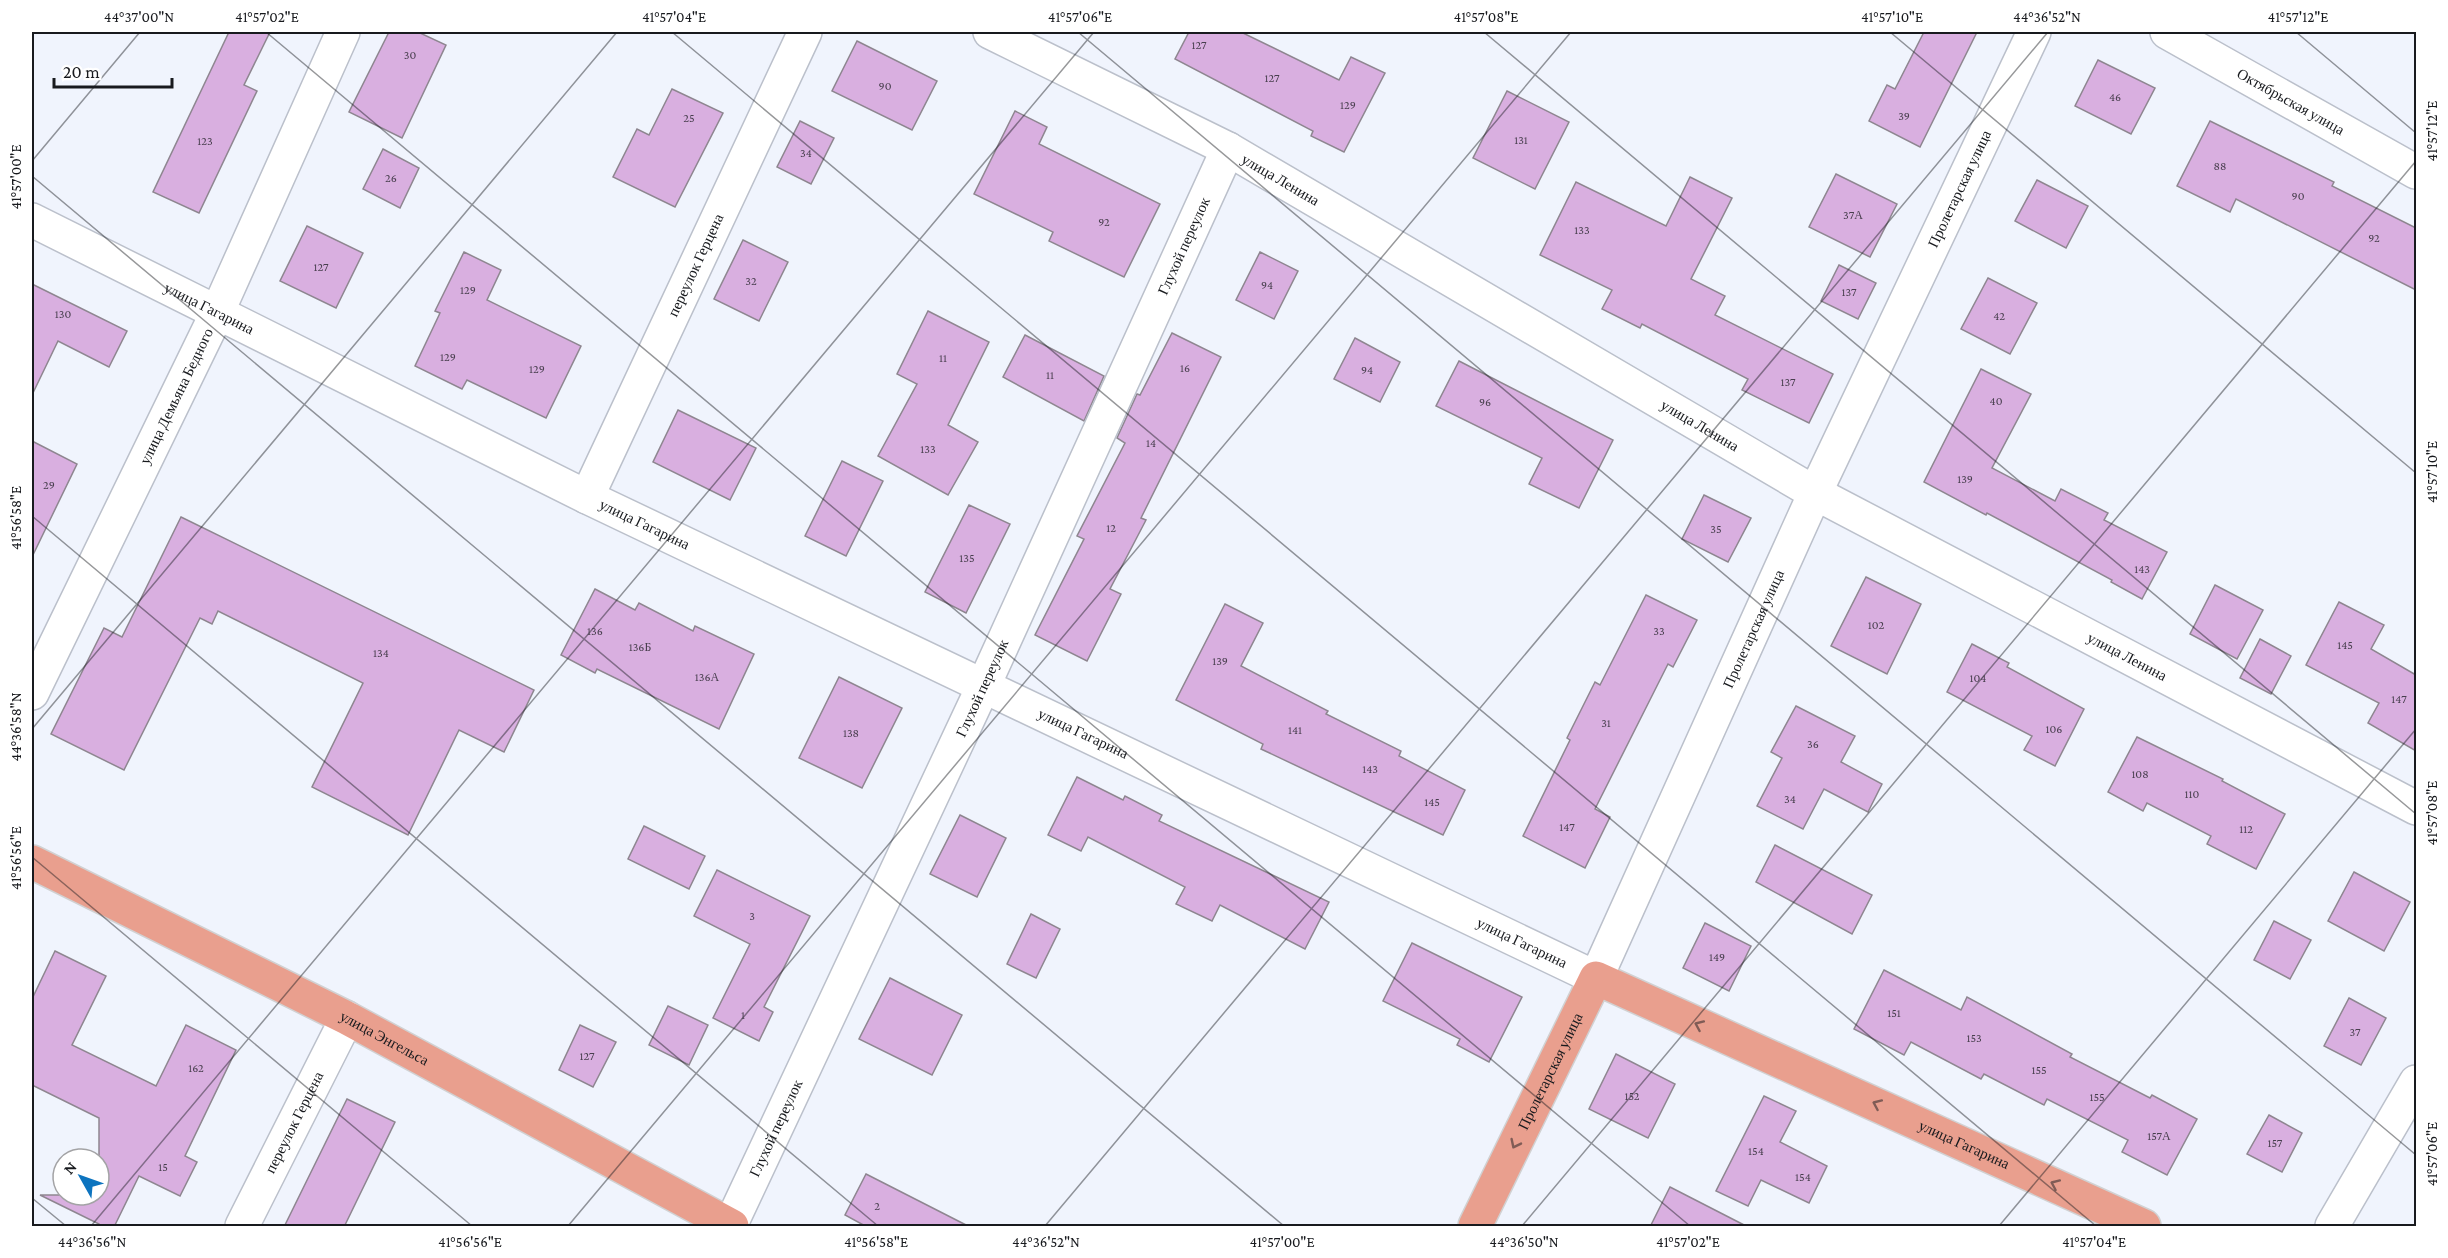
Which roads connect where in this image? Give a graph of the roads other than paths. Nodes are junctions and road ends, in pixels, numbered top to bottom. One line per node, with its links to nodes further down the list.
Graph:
1 (343, 32): 9 (street, улица Демьяна Бедного)
2 (805, 32): 11 (street, переулок Герцена)
3 (990, 32): 6 (street, улица Ленина)
4 (2034, 32): 10 (street, Пролетарская улица)
5 (2167, 32): 7 (street, Октябрьская улица)
6 (1228, 149): 10 (street, улица Ленина); 12 (street, Глухой переулок)
7 (2416, 172)
8 (32, 220): 9 (street, улица Гагарина)
9 (217, 313): 11 (street, улица Гагарина); 13 (street, улица Демьяна Бедного)
10 (1815, 493): 14 (street, улица Ленина); 16 (street, Пролетарская улица)
11 (587, 497): 12 (street, улица Гагарина)
12 (983, 687): 16 (street, улица Гагарина); 20 (street, Глухой переулок)
13 (32, 693)
14 (2416, 808)
15 (32, 862): 17 (main road, улица Энгельса)
16 (1596, 978): 19 (main road, улица Гагарина, one-way to 16); 22 (main road, Пролетарская улица, one-way to 22)
17 (347, 1018): 20 (main road, улица Энгельса); 21 (street, переулок Герцена)
18 (2416, 1082): 24 (street)
19 (2103, 1217): 23 (main road, улица Гагарина)
20 (731, 1226)
21 (242, 1227)
22 (1474, 1227)
23 (2144, 1227)
24 (2332, 1227)

